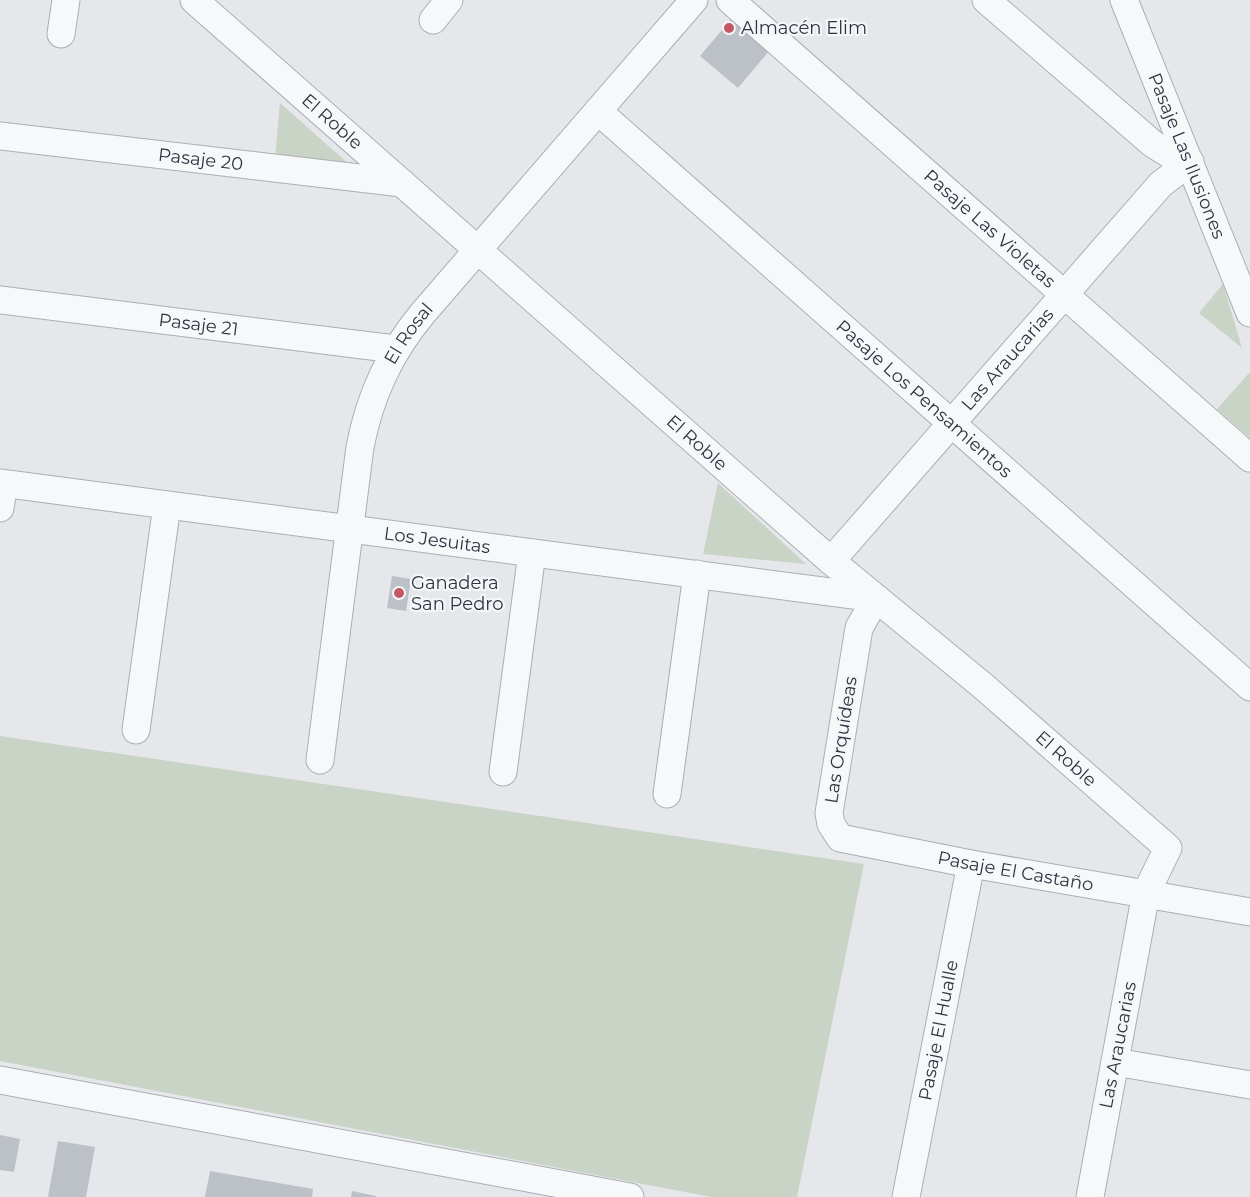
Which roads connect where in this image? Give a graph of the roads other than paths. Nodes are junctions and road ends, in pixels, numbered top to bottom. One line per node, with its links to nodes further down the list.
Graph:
1 (66, 0): 7 (street)
2 (194, 0): 11 (street, El Roble)
3 (694, 0): 8 (street, El Rosal)
4 (730, 0): 13 (street, Pasaje Las Violetas)
5 (986, 0): 10 (street)
6 (1124, 0): 10 (street, Pasaje Las Ilusiones)
7 (61, 34)
8 (598, 111): 12 (street, El Rosal); 17 (street, Pasaje Los Pensamientos)
9 (0, 136): 11 (street, Pasaje 20)
10 (1190, 162): 13 (street, Las Araucarias); 15 (street, Pasaje Las Ilusiones)
11 (402, 183): 12 (street, El Roble)
12 (478, 249): 16 (street, El Rosal); 23 (street, El Roble)
13 (1064, 295): 17 (street, Las Araucarias); 18 (street, Pasaje Las Violetas)
14 (0, 300): 16 (street, Pasaje 21)
15 (1250, 313)
16 (395, 349): 21 (street, El Rosal)
17 (952, 423): 23 (street, Las Araucarias); 26 (street, Pasaje Los Pensamientos)
18 (1250, 458)
19 (1, 492): 20 (street, Los Jesuitas)
20 (167, 505): 21 (street, Los Jesuitas); 27 (street)
21 (348, 529): 22 (street, Los Jesuitas); 28 (street, El Rosal)
22 (532, 553): 24 (street, Los Jesuitas); 29 (street)
23 (831, 561): 25 (street, El Roble)
24 (697, 574): 25 (street, Los Jesuitas); 30 (street)
25 (876, 598): 31 (street, Las Orquídeas); 33 (street, El Roble)
26 (1250, 687)
27 (136, 730)
28 (320, 760)
29 (503, 771)
30 (667, 794)
31 (886, 846): 32 (street, Pasaje El Castaño)
32 (971, 864): 33 (street, Pasaje El Castaño); 39 (street, Pasaje El Hualle)
33 (1146, 892): 34 (street, Pasaje El Castaño); 35 (street, Las Araucarias)
34 (1246, 906)
35 (1115, 1062): 37 (street); 40 (street, Las Araucarias)
36 (0, 1080): 38 (street)
37 (1250, 1085)
38 (630, 1197)
39 (906, 1197)
40 (1090, 1197)

